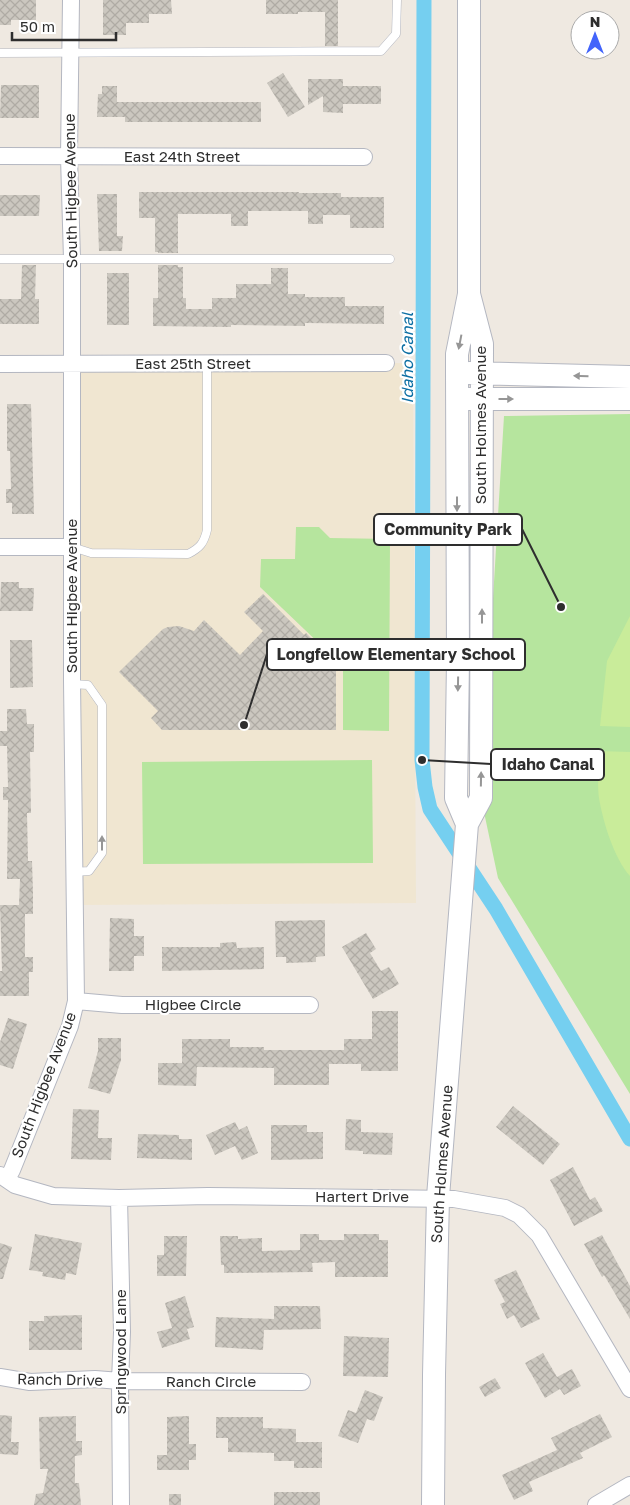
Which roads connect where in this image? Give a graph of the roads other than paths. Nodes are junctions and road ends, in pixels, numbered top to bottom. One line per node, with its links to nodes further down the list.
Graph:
1 (70, 0): 5 (street, South Higbee Avenue)
2 (397, 0): 5 (lane)
3 (469, 0): 12 (main road, South Holmes Avenue)
4 (0, 54): 5 (lane)
5 (71, 54): 7 (street, South Higbee Avenue)
6 (0, 156): 7 (street, East 24th Street)
7 (69, 157): 8 (street, East 24th Street); 10 (street, South Higbee Avenue)
8 (364, 157)
9 (0, 259): 10 (lane)
10 (72, 259): 11 (lane); 16 (street, South Higbee Avenue)
11 (390, 259)
12 (469, 294): 17 (main road, South Holmes Avenue, one-way to 17); 18 (main road, South Holmes Avenue)
13 (386, 363): 15 (street, East 25th Street)
14 (0, 364): 16 (street, East 25th Street)
15 (207, 364): 16 (street, East 25th Street); 23 (lane)
16 (71, 365): 23 (street, South Higbee Avenue)
17 (457, 372): 18 (main road); 20 (main road, South Holmes Avenue)
18 (482, 373): 19 (main road, one-way to 18); 21 (main road, South Holmes Avenue)
19 (630, 377)
20 (457, 399): 21 (main road); 26 (main road, South Holmes Avenue, one-way to 26)
21 (482, 399): 22 (main road, one-way to 22); 26 (main road, South Holmes Avenue, one-way to 21)
22 (630, 399)
23 (72, 546): 24 (street); 25 (street, South Higbee Avenue)
24 (0, 547)
25 (72, 684): 27 (street, South Higbee Avenue); 27 (lane, one-way to 25)
26 (468, 824): 31 (main road, South Holmes Avenue)
27 (73, 872): 28 (street, South Higbee Avenue)
28 (76, 1001): 29 (street, Higbee Circle); 30 (street, South Higbee Avenue)
29 (310, 1005)
30 (3, 1177): 32 (street, Hartert Drive)
31 (438, 1197): 32 (street, Hartert Drive); 36 (street, Hartert Drive); 39 (main road, South Holmes Avenue)
32 (119, 1198): 34 (street, Springwood Lane)
33 (0, 1378): 34 (street, Ranch Drive)
34 (120, 1381): 35 (street, Ranch Circle); 38 (street, Springwood Lane)
35 (302, 1382)
36 (630, 1389)
37 (630, 1485): 40 (street)
38 (120, 1505)
39 (433, 1505)
40 (596, 1505)

